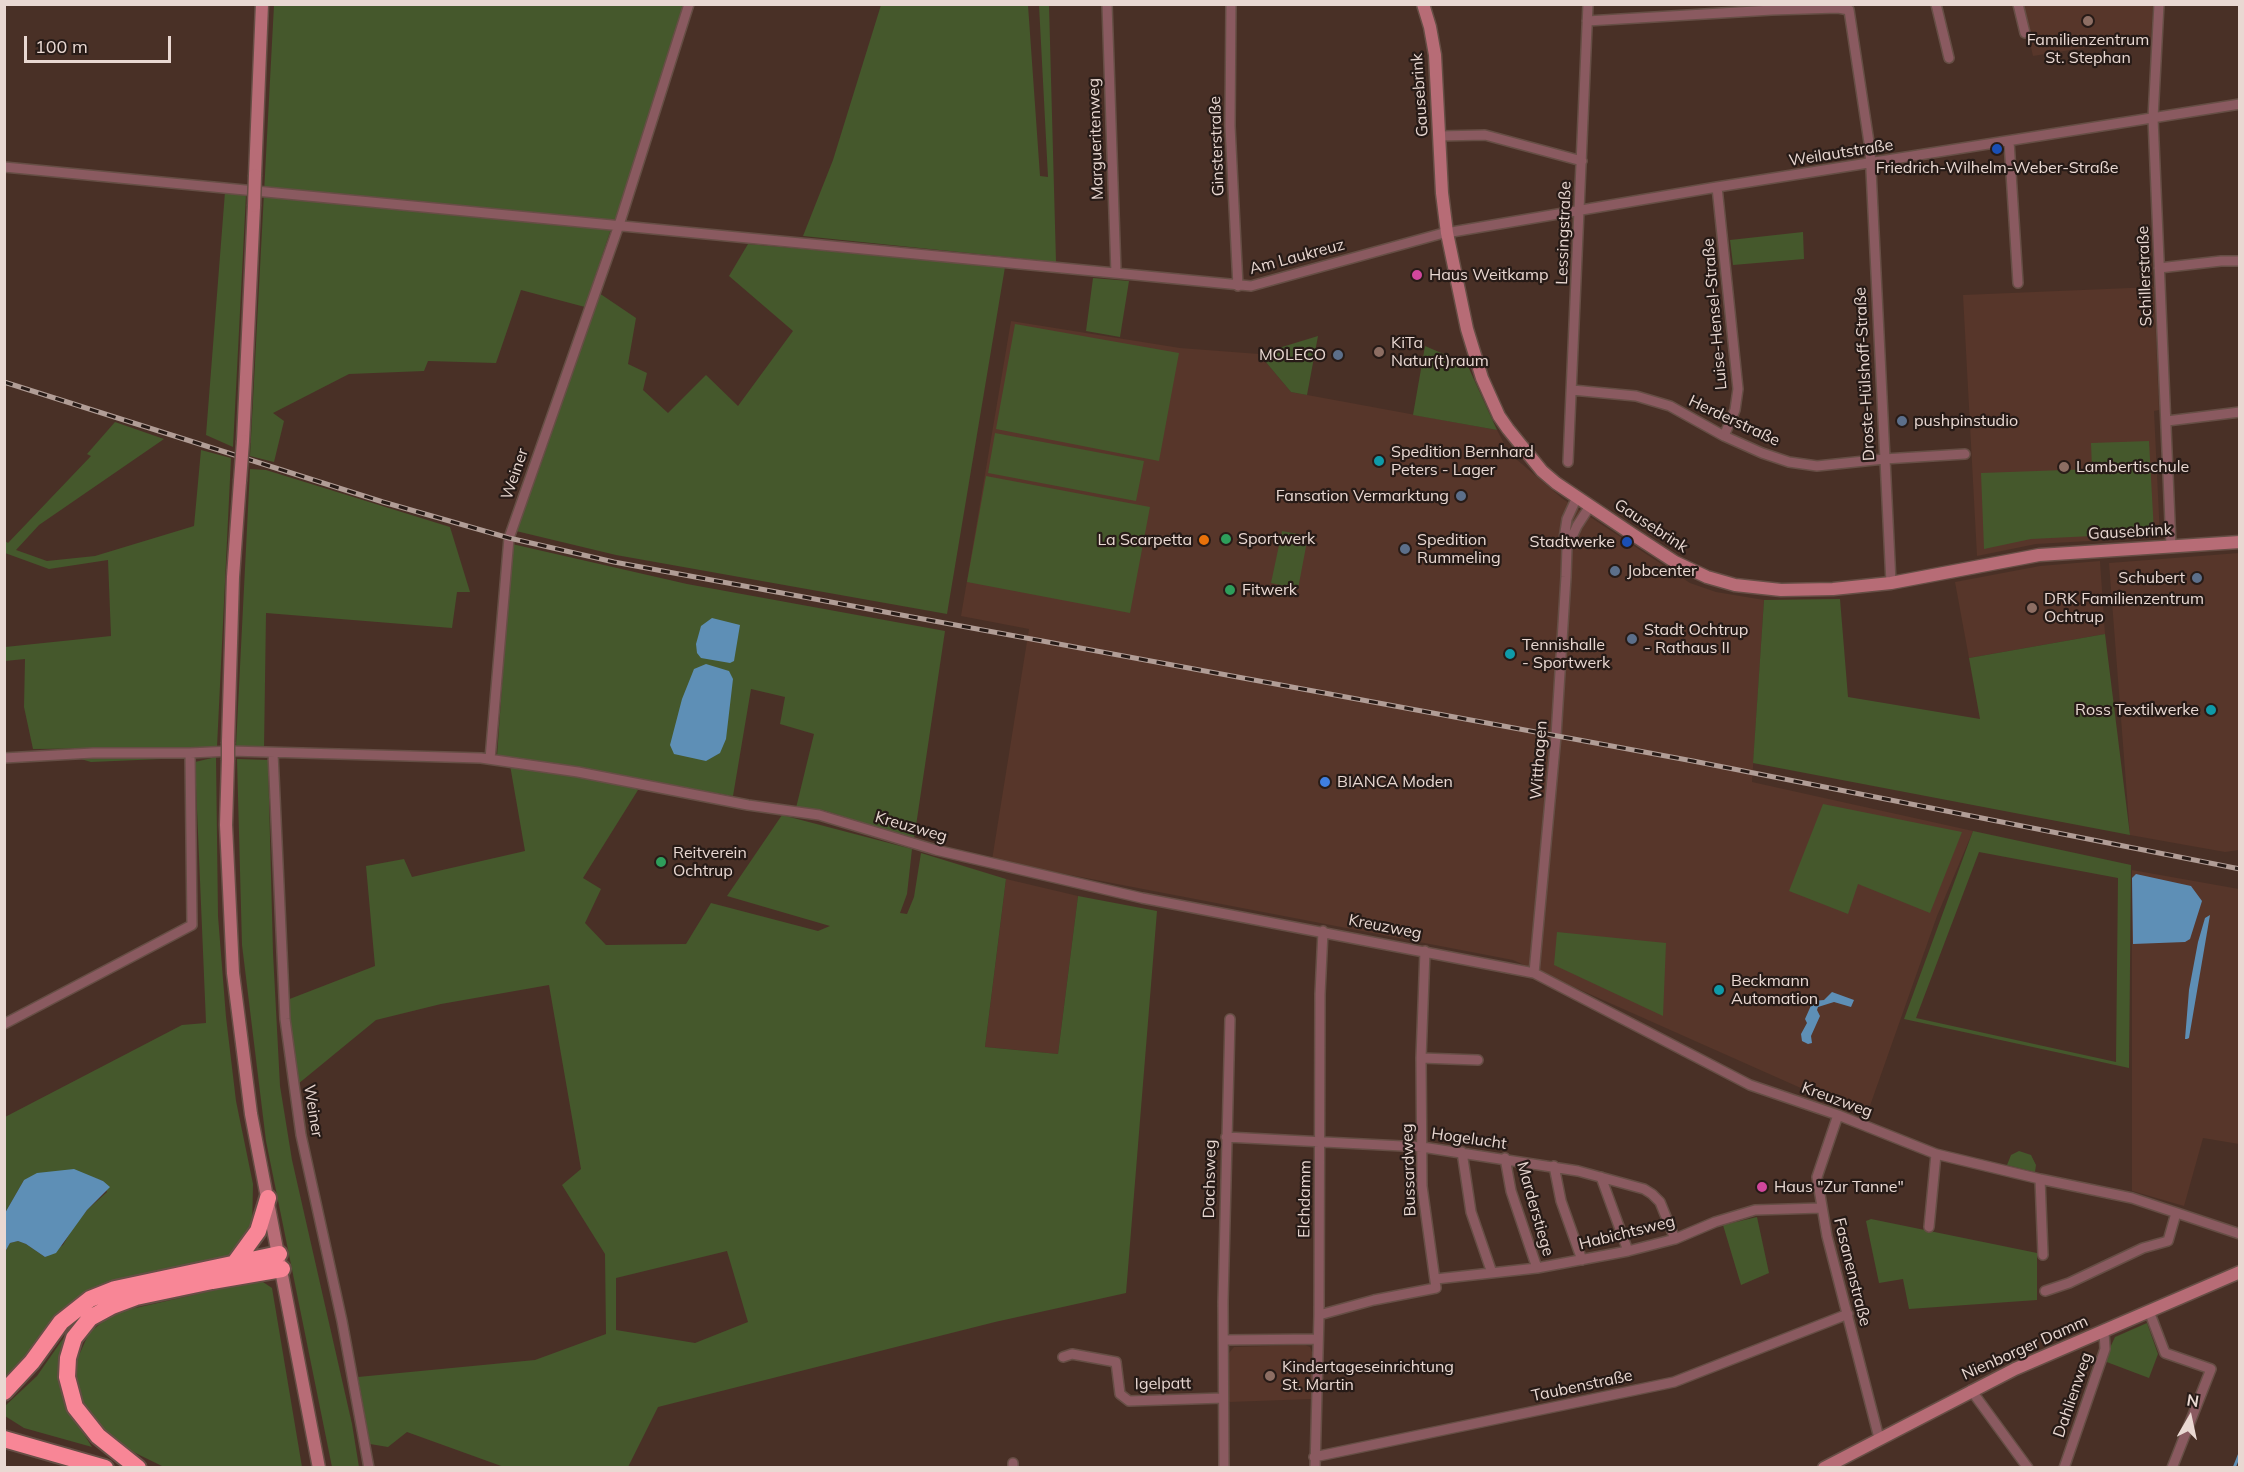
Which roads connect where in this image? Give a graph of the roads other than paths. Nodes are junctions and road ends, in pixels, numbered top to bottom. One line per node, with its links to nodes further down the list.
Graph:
1 (262, 4): 63 (main road, bridge)
2 (689, 4): 22 (street, Weiner)
3 (1107, 4): 26 (street, Margueritenweg)
4 (1231, 4): 28 (street, Ginsterstraße)
5 (1423, 4): 15 (main road, Gausebrink)
6 (1588, 4): 10 (street, Lessingstraße)
7 (1936, 4): 12 (street)
8 (2018, 4): 11 (street)
9 (2159, 4): 14 (street, Schillerstraße)
10 (1587, 21): 17 (street, Lessingstraße); 18 (street, Droste-Hülshoff-Straße)
11 (2025, 33)
12 (1948, 58)
13 (2240, 104): 14 (street, Weilautstraße)
14 (2153, 118): 16 (street, Weilautstraße); 25 (street, Schillerstraße)
15 (1439, 136): 17 (street); 23 (main road, Gausebrink)
16 (2009, 141): 18 (street, Weilautstraße); 27 (street)
17 (1582, 161): 21 (street, Lessingstraße)
18 (1870, 163): 20 (street, Weilautstraße); 34 (street, Droste-Hülshoff-Straße)
19 (4, 167): 22 (street, Am Laukreuz)
20 (1718, 187): 21 (street, Weilautstraße); 32 (street, Luise-Hensel-Straße)
21 (1580, 211): 23 (street, Weilautstraße); 29 (street, Lessingstraße)
22 (619, 225): 26 (street, Am Laukreuz); 45 (street, Weiner)
23 (1447, 233): 28 (street, Am Laukreuz); 36 (main road, Gausebrink)
24 (2240, 261): 25 (street)
25 (2159, 268): 31 (street, Schillerstraße)
26 (1116, 273): 28 (street, Am Laukreuz)
27 (2018, 283)
28 (1238, 286)
29 (1572, 390): 32 (street, Herderstraße); 35 (street, Lessingstraße)
30 (2240, 412): 31 (street)
31 (2168, 421): 39 (street, Schillerstraße)
32 (1724, 436): 34 (street, Herderstraße)
33 (1965, 453): 34 (street, Herderstraße)
34 (1884, 459): 41 (street, Droste-Hülshoff-Straße)
35 (1569, 462)
36 (1577, 497): 37 (main road, Gausebrink); 40 (street, Witthagen)
37 (1590, 506): 40 (street, Witthagen); 41 (main road, Gausebrink)
38 (2240, 542): 39 (main road, Gausebrink)
39 (2171, 546): 41 (main road, Gausebrink)
40 (1567, 548): 48 (street, Witthagen)
41 (1891, 583)
42 (190, 753): 43 (street); 44 (street); 50 (street)
43 (273, 753): 45 (street); 95 (street, Weiner)
44 (4, 758)
45 (490, 759): 46 (street, Kreuzweg)
46 (1323, 931): 47 (street, Kreuzweg); 55 (street, Elchdamm)
47 (1425, 951): 48 (street, Kreuzweg); 51 (street, Bussardweg)
48 (1534, 973): 53 (street, Kreuzweg)
49 (1230, 1019): 54 (street, Dachsweg)
50 (4, 1024)
51 (1421, 1058): 52 (street); 56 (street, Bussardweg)
52 (1478, 1060)
53 (1838, 1115): 58 (street, Kreuzweg); 64 (street, Fasanenstraße)
54 (1226, 1137): 55 (street, Hogelucht); 84 (street, Dachsweg)
55 (1321, 1142): 56 (street, Hogelucht); 81 (street, Elchdamm)
56 (1422, 1147): 57 (street, Hogelucht); 77 (street, Bussardweg)
57 (1462, 1152): 59 (street, Hogelucht); 76 (street)
58 (1936, 1154): 62 (street, Kreuzweg); 66 (street)
59 (1505, 1158): 60 (street, Hogelucht); 74 (street, Marderstiege)
60 (1554, 1166): 61 (street, Hogelucht); 71 (street)
61 (1601, 1177): 68 (street, Hogelucht); 69 (street)
62 (2040, 1179): 65 (street, Kreuzweg); 70 (street)
63 (268, 1198): 72 (main road); 73 (highway)
64 (1821, 1208): 68 (street, Habichtsweg); 80 (street, Fasanenstraße)
65 (2176, 1213): 67 (street, Kreuzweg); 78 (street)
66 (1929, 1227)
67 (2240, 1234)
68 (1675, 1239): 69 (street, Habichtsweg)
69 (1628, 1251): 71 (street, Habichtsweg)
70 (2043, 1255)
71 (1582, 1260): 74 (street, Habichtsweg)
72 (281, 1262): 73 (highway); 93 (highway); 94 (main road)
73 (234, 1264): 87 (highway)
74 (1537, 1268): 76 (street, Habichtsweg)
75 (2240, 1272): 79 (main road, Nienborger Damm)
76 (1492, 1273): 77 (street, Habichtsweg)
77 (1436, 1279): 81 (street)
78 (2045, 1291)
79 (2149, 1311): 82 (main road, Nienborger Damm); 100 (street)
80 (1848, 1314): 89 (street, Fasanenstraße); 91 (street, Taubenstraße)
81 (1319, 1315): 83 (street, Elchdamm)
82 (2104, 1331): 86 (main road, Nienborger Damm); 99 (street, Dahlienweg)
83 (1318, 1339): 84 (street); 91 (street, Elchdamm)
84 (1224, 1340): 88 (street, Dachsweg)
85 (1063, 1357): 88 (street, Igelpatt)
86 (1971, 1390): 89 (main road, Nienborger Damm); 98 (street)
87 (4, 1392)
88 (1223, 1398): 96 (street, Dachsweg)
89 (1879, 1438): 97 (main road, Nienborger Damm)
90 (4, 1439): 92 (highway)
91 (1314, 1462)
92 (105, 1467)
93 (138, 1467)
94 (319, 1467)
95 (369, 1467)
96 (1224, 1467)
97 (1827, 1467)
98 (2028, 1467)
99 (2064, 1467)
100 (2172, 1467)

